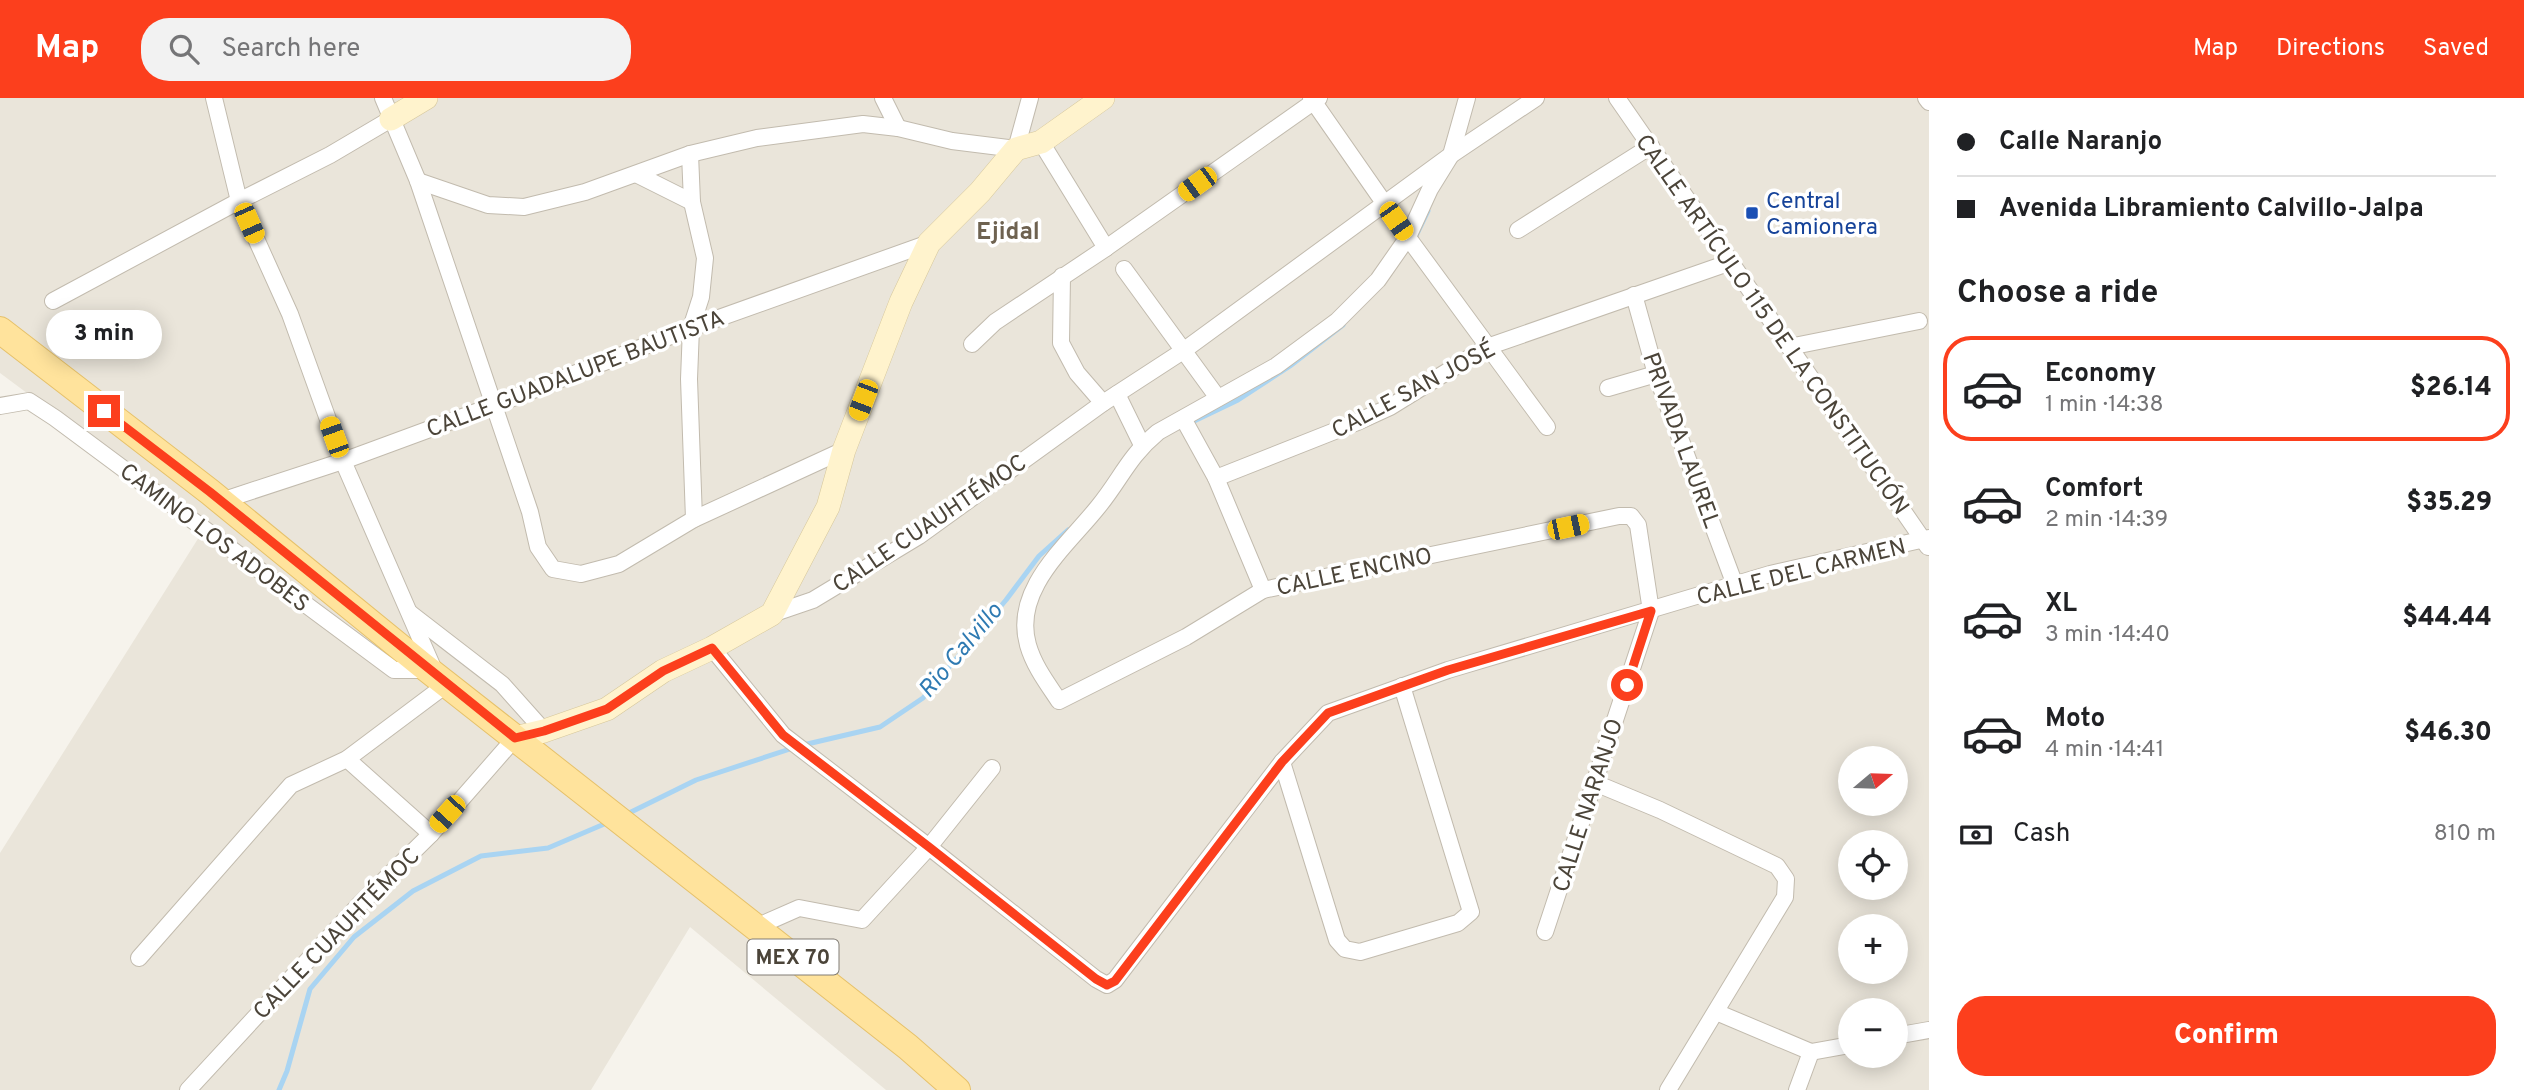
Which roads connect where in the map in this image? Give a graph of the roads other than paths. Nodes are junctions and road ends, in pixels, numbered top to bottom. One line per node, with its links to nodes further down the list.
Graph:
1 (214, 98): 19 (street)
2 (426, 98): 10 (street)
3 (883, 98): 11 (street)
4 (1030, 98): 14 (street)
5 (1103, 98): 12 (street)
6 (1467, 98): 16 (street)
7 (1536, 98): 16 (street, CALLE CUAUHTÉMOC)
8 (1617, 98): 13 (street, CALLE ARTÍCULO 115 DE LA CONSTITUCIÓN)
9 (1315, 99): 21 (street); 25 (street)
10 (387, 109): 18 (street); 19 (street)
11 (898, 128): 14 (street); 15 (street)
12 (1041, 142): 14 (street); 25 (street)
13 (1651, 146): 22 (street); 26 (street, CALLE ARTÍCULO 115 DE LA CONSTITUCIÓN)
14 (1016, 149): 24 (street)
15 (690, 154): 17 (street); 20 (street)
16 (1451, 155): 21 (street, CALLE CUAUHTÉMOC); 23 (street)
17 (636, 174): 18 (street); 20 (street)
18 (418, 181): 44 (street)
19 (239, 201): 30 (street); 49 (street)
20 (692, 202): 32 (street)
21 (1385, 204): 23 (street); 37 (street, CALLE CUAUHTÉMOC)
22 (1518, 230)
23 (1408, 237): 35 (street); 41 (street)
24 (929, 243): 32 (street, CALLE GUADALUPE BAUTISTA); 48 (street)
25 (1107, 248): 28 (street)
26 (1731, 262): 29 (street, CALLE SAN JOSÉ); 36 (street, CALLE ARTÍCULO 115 DE LA CONSTITUCIÓN)
27 (1124, 269): 37 (street)
28 (1062, 276): 34 (street); 42 (street)
29 (1634, 295): 35 (street, CALLE SAN JOSÉ); 38 (street, PRIVADA LAUREL)
30 (53, 301)
31 (1919, 321): 36 (street)
32 (691, 328): 44 (street, CALLE GUADALUPE BAUTISTA); 53 (street)
33 (0, 330): 51 (main road, MEX 70)
34 (972, 344)
35 (1487, 347): 46 (street); 50 (street, CALLE SAN JOSÉ)
36 (1789, 347): 54 (street, CALLE ARTÍCULO 115 DE LA CONSTITUCIÓN)
37 (1183, 351): 41 (street); 42 (street, CALLE CUAUHTÉMOC)
38 (1656, 374): 39 (street); 55 (street, PRIVADA LAUREL)
39 (1608, 388)
40 (0, 390): 43 (street)
41 (1218, 398): 45 (street)
42 (1110, 399): 47 (street); 59 (street, CALLE CUAUHTÉMOC)
43 (7, 404): 61 (street, CAMINO LOS ADOBES)
44 (495, 405): 49 (street, CALLE GUADALUPE BAUTISTA); 53 (street)
45 (1184, 420): 47 (street); 50 (street)
46 (1546, 427)
47 (1142, 445): 56 (street, CALLE ENCINO)
48 (844, 450): 53 (street); 59 (street)
49 (343, 461): 51 (street, CALLE GUADALUPE BAUTISTA); 58 (street)
50 (1216, 478): 56 (street)
51 (221, 502): 61 (main road, MEX 70)
52 (1631, 516): 56 (street, CALLE ENCINO); 57 (street, CALLE NARANJO)
53 (694, 519)
54 (1927, 543): 55 (street, CALLE DEL CARMEN)
55 (1735, 585): 57 (street, CALLE DEL CARMEN)
56 (1263, 590)
57 (1651, 611): 62 (street, CALLE DEL CARMEN); 68 (street, CALLE NARANJO)
58 (408, 612): 61 (street); 63 (street)
59 (772, 614): 60 (street, CALLE CUAUHTÉMOC)
60 (712, 648): 63 (street, CALLE CUAUHTÉMOC); 70 (street)
61 (438, 677): 64 (main road, MEX 70); 65 (street)
62 (1402, 686): 66 (street, CALLE DEL CARMEN); 66 (street)
63 (544, 731): 64 (street, CALLE CUAUHTÉMOC)
64 (515, 738): 69 (street, CALLE CUAUHTÉMOC); 71 (main road, MEX 70)
65 (347, 760): 69 (street); 73 (street)
66 (1282, 762): 70 (street, CALLE DEL CARMEN)
67 (992, 768): 70 (street)
68 (1595, 783): 72 (street, CALLE NARANJO); 74 (street)
69 (430, 834): 79 (street, CALLE CUAUHTÉMOC)
70 (929, 847): 71 (street)
71 (756, 927): 80 (main road, MEX 70)
72 (1545, 932)
73 (139, 958)
74 (1716, 1012): 78 (street); 81 (street)
75 (1929, 1030): 76 (street)
76 (1908, 1034)
77 (1838, 1047): 78 (street)
78 (1811, 1052): 82 (street)
79 (188, 1090)
80 (957, 1090)
81 (1668, 1090)
82 (1797, 1090)

